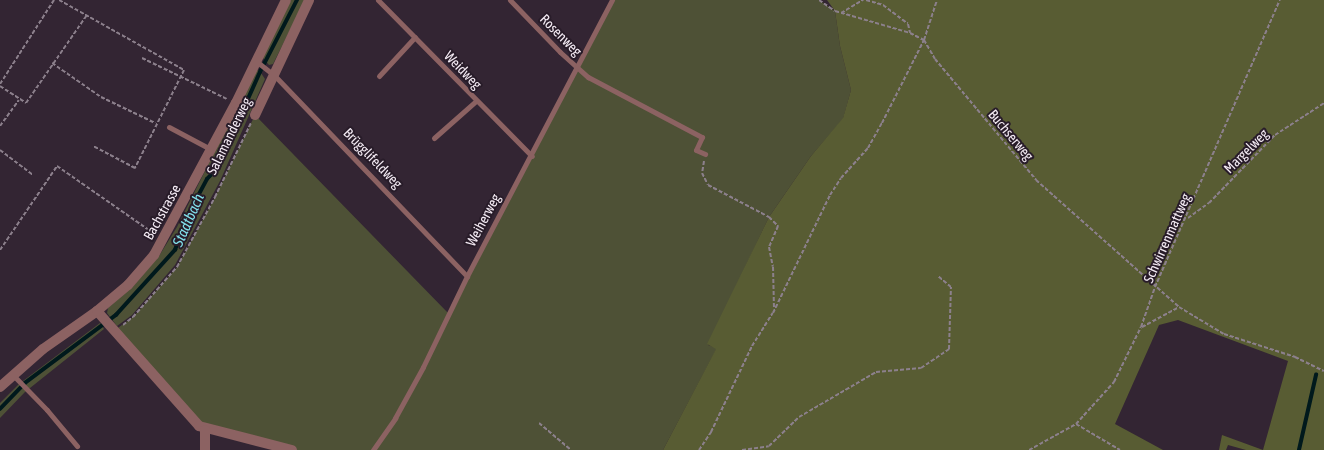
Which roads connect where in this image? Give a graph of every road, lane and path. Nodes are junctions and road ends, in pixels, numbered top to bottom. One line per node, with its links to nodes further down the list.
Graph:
1 (54, 0): 25 (path)
2 (59, 0): 14 (path)
3 (286, 0): 19 (street, Bachstrasse)
4 (309, 0): 22 (street, Salamanderweg)
5 (378, 0): 16 (lane, Weidweg)
6 (510, 0): 21 (lane, Rosenweg)
7 (612, 0): 21 (lane, Weiherweg)
8 (819, 0): 13 (path)
9 (863, 0): 13 (path)
10 (866, 0): 15 (path)
11 (937, 0): 17 (path)
12 (1280, 0): 41 (path, Schwirrenmattweg)
13 (841, 13): 15 (path)
14 (87, 15): 20 (path); 24 (path)
15 (910, 33): 17 (path)
16 (414, 37): 23 (lane); 27 (lane, Weidweg)
17 (924, 40): 46 (path, Buchserweg); 48 (path)
18 (142, 58): 24 (path)
19 (257, 62): 22 (lane, Brügglifeldweg); 28 (street, Bachstrasse)
20 (52, 63): 26 (path); 31 (path)
21 (578, 68): 38 (lane, Rosenweg); 39 (lane, Weiherweg)
22 (272, 73): 30 (street, Salamanderweg); 44 (lane, Brügglifeldweg)
23 (379, 76)
24 (181, 78): 28 (path); 31 (path)
25 (0, 85): 26 (path)
26 (19, 100): 32 (path)
27 (476, 101): 34 (lane); 39 (lane, Weidweg)
28 (236, 103): 37 (street, Bachstrasse)
29 (1324, 103): 41 (path, Margelweg)
30 (255, 115): 50 (path, Salamanderweg)
31 (156, 123): 35 (path)
32 (0, 126)
33 (168, 127): 37 (lane)
34 (434, 138)
35 (93, 146)
36 (0, 150): 40 (path)
37 (212, 150): 42 (street, Bachstrasse)
38 (705, 154): 48 (path)
39 (532, 156): 44 (lane, Weiherweg)
40 (33, 175)
41 (1187, 218): 46 (path, Schwirrenmattweg)
42 (163, 239): 43 (path); 49 (street, Bachstrasse)
43 (0, 250)
44 (467, 276): 61 (lane, Weiherweg)
45 (938, 276): 64 (path)
46 (1155, 287): 47 (path, Buchserweg); 51 (path, Schwirrenmattweg)
47 (1179, 307): 51 (path); 52 (path, Buchserweg)
48 (774, 310): 63 (path)
49 (97, 311): 50 (street); 53 (street, Bachstrasse)
50 (112, 327): 57 (street)
51 (1141, 328): 56 (path, Schwirrenmattweg)
52 (1324, 371)
53 (16, 377): 54 (street, Bachstrasse); 58 (lane)
54 (0, 387)
55 (539, 423): 62 (path)
56 (1076, 424): 65 (path, Schwirrenmattweg); 66 (path)
57 (205, 430): 59 (street); 60 (street)
58 (77, 446)
59 (205, 450)
60 (292, 450)
61 (374, 450)
62 (571, 450)
63 (699, 450)
64 (742, 450)
65 (1030, 450)
66 (1120, 450)

